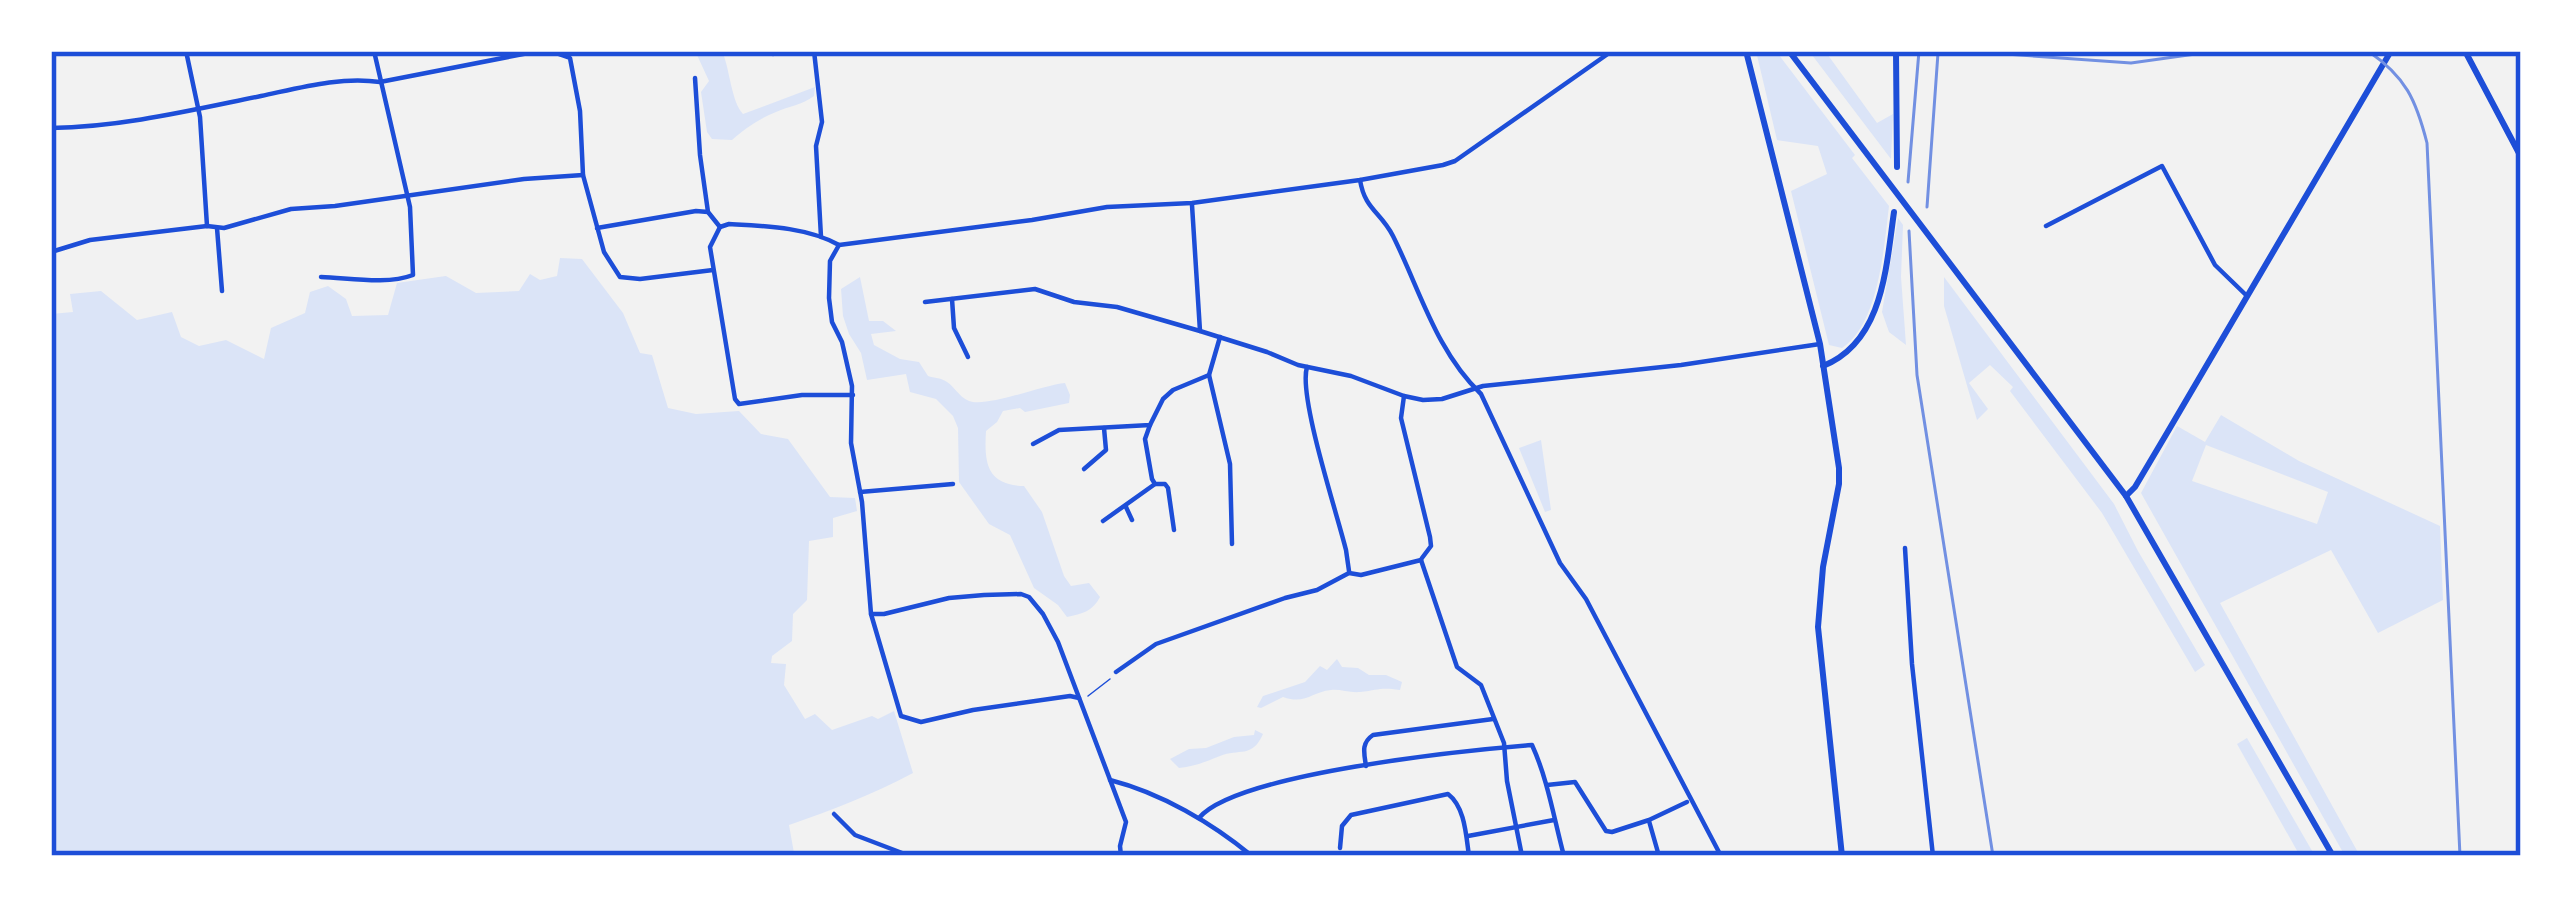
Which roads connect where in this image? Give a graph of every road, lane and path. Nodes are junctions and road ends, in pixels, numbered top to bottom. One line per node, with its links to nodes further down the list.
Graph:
1 (186, 51): 14 (street)
2 (374, 51): 13 (street)
3 (539, 51): 13 (street)
4 (550, 51): 18 (street)
5 (814, 51): 29 (street)
6 (1612, 51): 19 (street)
7 (1789, 51): 55 (main road)
8 (1896, 51): 17 (main road)
9 (2391, 51): 35 (main road)
10 (2464, 51): 16 (main road)
11 (1746, 52): 40 (main road)
12 (695, 78): 22 (street)
13 (380, 82): 14 (street); 20 (street)
14 (198, 109): 15 (street); 24 (street)
15 (51, 128)
16 (2521, 157)
17 (1897, 167)
18 (583, 175): 20 (street); 28 (street)
19 (1360, 180): 21 (street); 45 (street)
20 (406, 194): 27 (street); 33 (street)
21 (1192, 202): 30 (street); 38 (street)
22 (707, 212): 26 (street); 28 (street)
23 (1894, 212): 42 (main road)
24 (207, 226): 27 (street); 31 (street)
25 (2046, 226): 35 (street)
26 (720, 227): 29 (street); 32 (street)
27 (217, 228): 34 (street)
28 (598, 228): 32 (street)
29 (821, 237): 30 (street)
30 (839, 245): 46 (street)
31 (51, 252)
32 (713, 270): 46 (street)
33 (321, 277)
34 (223, 291)
35 (2247, 296): 55 (main road)
36 (952, 298): 37 (street); 38 (street); 41 (street)
37 (925, 302)
38 (1200, 331): 39 (street)
39 (1220, 337): 43 (street); 44 (street)
40 (1820, 344): 42 (main road); 45 (street)
41 (968, 357)
42 (1823, 366): 88 (main road)
43 (1307, 367): 47 (street); 63 (street)
44 (1209, 375): 48 (street); 60 (street)
45 (1475, 388): 47 (street); 72 (street)
46 (853, 395): 54 (street)
47 (1404, 397): 62 (street)
48 (1150, 424): 49 (street); 53 (street)
49 (1104, 428): 50 (street); 51 (street)
50 (1033, 444)
51 (1084, 469)
52 (952, 484): 54 (street)
53 (1155, 484): 56 (street); 59 (street)
54 (860, 492): 64 (street)
55 (2126, 496): 90 (main road)
56 (1126, 507): 57 (street); 58 (street)
57 (1103, 520)
58 (1132, 520)
59 (1174, 530)
60 (1232, 544)
61 (1904, 548): 89 (street)
62 (1420, 560): 63 (street); 67 (street)
63 (1349, 573): 65 (street)
64 (871, 614): 66 (street); 66 (street)
65 (1116, 672): 66 (path)
66 (1079, 698): 70 (street)
67 (1493, 719): 68 (street); 69 (street)
68 (1505, 747): 69 (street); 71 (street); 77 (street)
69 (1366, 766): 74 (street)
70 (1110, 780): 74 (street); 81 (street)
71 (1547, 785): 75 (street); 76 (street)
72 (1690, 801): 76 (street); 87 (street)
73 (834, 814): 80 (street)
74 (1199, 818): 82 (street)
75 (1554, 820): 77 (street); 85 (street)
76 (1648, 820): 86 (street)
77 (1516, 827): 78 (street); 84 (street)
78 (1468, 836): 79 (street); 83 (street)
79 (1340, 848)
80 (910, 856)
81 (1121, 856)
82 (1252, 856)
83 (1469, 856)
84 (1522, 856)
85 (1564, 856)
86 (1660, 856)
87 (1720, 856)
88 (1842, 856)
89 (1933, 856)
90 (2332, 856)

